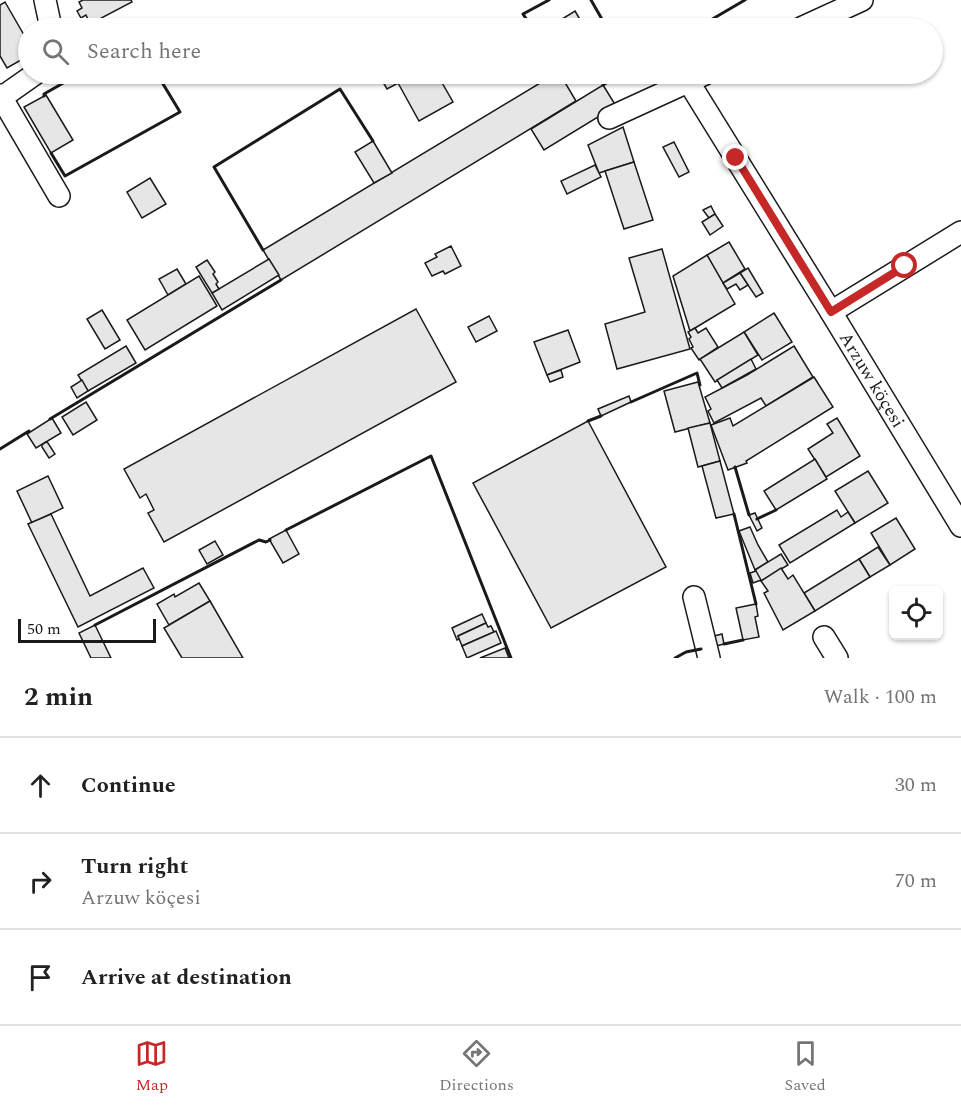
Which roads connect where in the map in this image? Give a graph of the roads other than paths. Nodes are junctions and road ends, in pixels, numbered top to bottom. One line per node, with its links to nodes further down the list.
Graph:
1 (45, 0): 3 (street)
2 (862, 0): 4 (street)
3 (49, 18)
4 (823, 18)
5 (20, 84): 8 (street)
6 (682, 84): 9 (street)
7 (701, 84): 12 (street, Arzuw köçesi)
8 (1, 96): 10 (street)
9 (609, 118)
10 (59, 196)
11 (961, 232): 12 (street)
12 (831, 312): 13 (street, Arzuw köçesi)
13 (961, 526)
14 (694, 597): 16 (street)
15 (824, 637): 17 (street)
16 (709, 658)
17 (837, 658)

